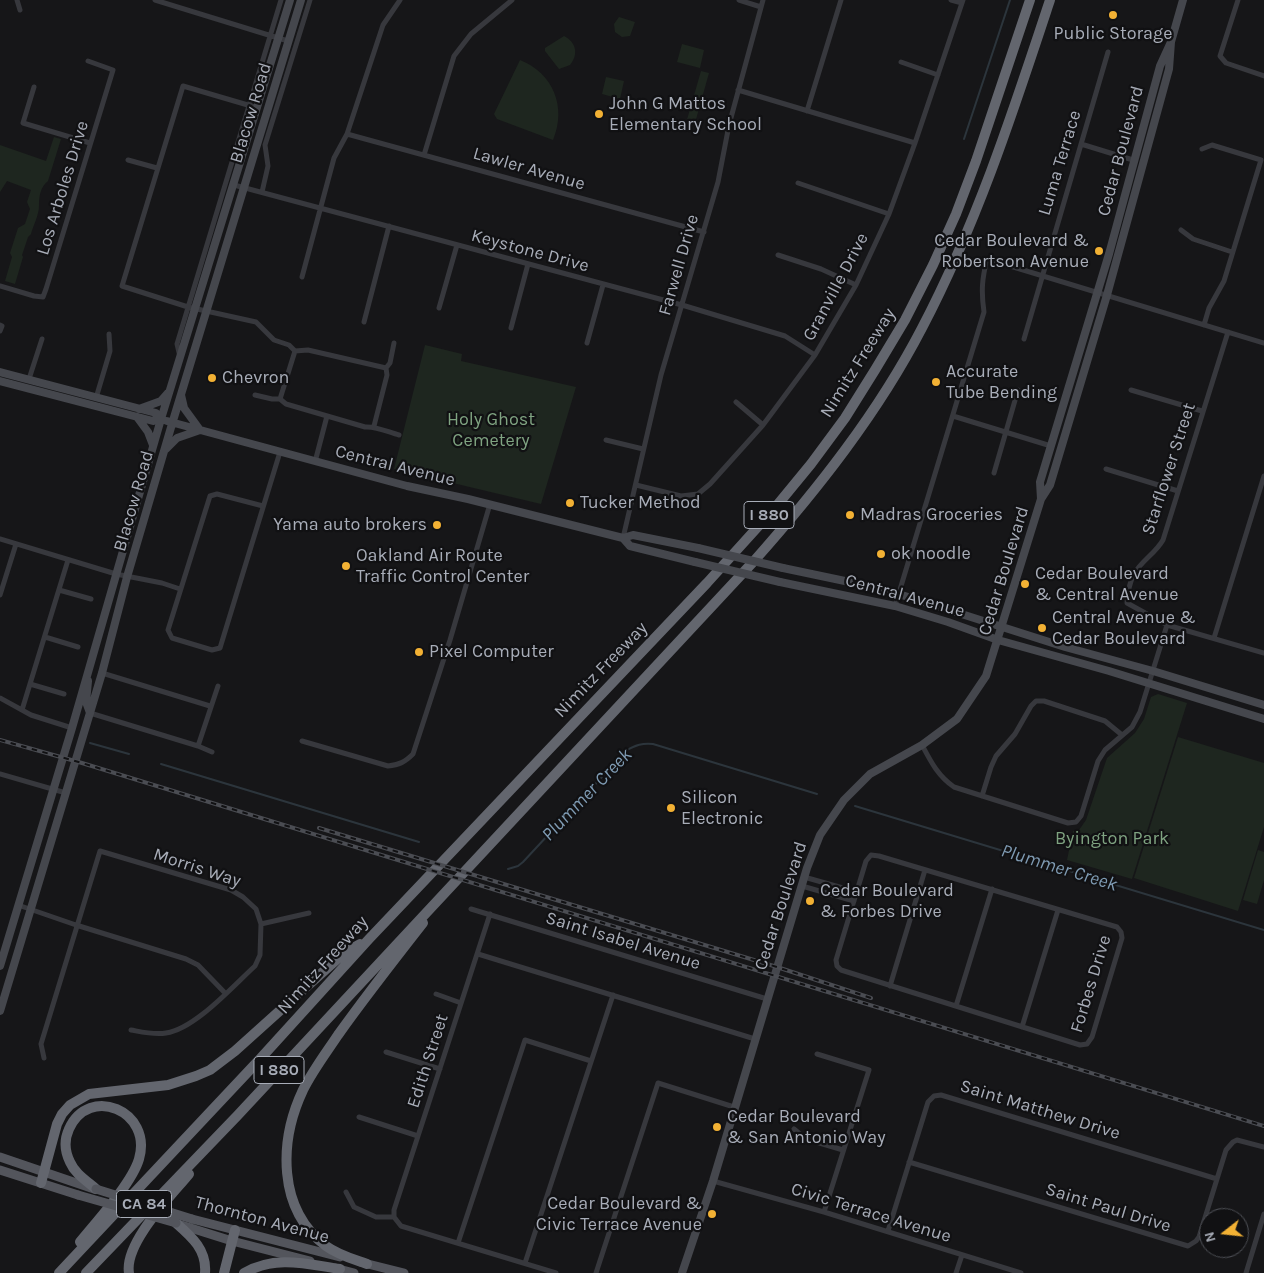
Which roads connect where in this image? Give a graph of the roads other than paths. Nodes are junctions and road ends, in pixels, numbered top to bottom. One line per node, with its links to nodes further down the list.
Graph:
1 (17, 0): 19 (street)
2 (155, 0): 20 (street)
3 (281, 0): 20 (street, Blacow Road)
4 (290, 0): 20 (main road, Blacow Road)
5 (301, 0): 21 (main road, Blacow Road)
6 (310, 0): 44 (street, Blacow Road)
7 (400, 0): 32 (street)
8 (512, 0): 37 (street)
9 (739, 0): 18 (street)
10 (764, 0): 18 (street, Farwell Drive)
11 (841, 0): 31 (street)
12 (951, 0): 17 (street)
13 (1030, 0): 174 (highway, Nimitz Freeway / I 880)
14 (1050, 0): 159 (highway, Nimitz Freeway / I 880)
15 (1183, 0): 22 (main road, Cedar Boulevard)
16 (1238, 0): 27 (street)
17 (963, 2): 26 (street, Granville Drive)
18 (761, 7): 29 (street, Farwell Drive)
19 (20, 10)
20 (274, 36): 21 (street); 30 (main road, Blacow Road)
21 (288, 41): 43 (main road, Blacow Road)
22 (1171, 42): 39 (main road, Cedar Boulevard); 60 (main road, Cedar Boulevard)
23 (1108, 52): 35 (street, Luma Terrace)
24 (88, 61): 33 (street, Los Arboles Drive)
25 (901, 62): 26 (street)
26 (938, 75): 34 (street, Granville Drive)
27 (1264, 76)
28 (34, 87): 33 (street)
29 (738, 90): 31 (street); 49 (street, Farwell Drive)
30 (254, 107): 40 (street); 42 (main road, Blacow Road); 62 (street, Blacow Road)
31 (808, 111): 34 (street)
32 (346, 134): 37 (street, Lawler Avenue); 45 (street)
33 (90, 143): 58 (street, Los Arboles Drive)
34 (915, 143): 46 (street, Granville Drive)
35 (1081, 144): 39 (street); 54 (street, Luma Terrace)
36 (1202, 148): 51 (street)
37 (424, 154): 49 (street, Lawler Avenue)
38 (128, 160): 40 (street)
39 (1133, 160): 59 (main road, Cedar Boulevard)
40 (157, 168): 62 (street)
41 (798, 183): 46 (street)
42 (234, 185): 43 (street, Keystone Drive); 62 (main road, Blacow Road)
43 (244, 188): 44 (street, Keystone Drive); 64 (main road, Blacow Road)
44 (262, 192): 45 (street, Keystone Drive)
45 (321, 209): 47 (street, Keystone Drive); 55 (street)
46 (889, 214): 57 (street, Granville Drive)
47 (389, 226): 50 (street, Keystone Drive); 65 (street)
48 (1181, 230): 51 (street)
49 (704, 232): 61 (street, Farwell Drive)
50 (457, 245): 53 (street, Keystone Drive); 63 (street)
51 (1232, 252): 66 (street)
52 (778, 254): 57 (street)
53 (528, 264): 56 (street, Keystone Drive); 68 (street)
54 (1042, 276): 59 (street); 73 (street, Luma Terrace); 94 (street)
55 (302, 277)
56 (603, 285): 61 (street, Keystone Drive); 75 (street)
57 (856, 285): 78 (street, Granville Drive)
58 (0, 286)
59 (1097, 292): 60 (street); 104 (main road, Cedar Boulevard)
60 (1107, 295): 66 (street); 114 (main road, Cedar Boulevard)
61 (682, 305): 78 (street, Keystone Drive); 105 (street, Farwell Drive)
62 (192, 308): 64 (street); 85 (main road, Blacow Road)
63 (439, 308)
64 (206, 312): 77 (street); 86 (main road, Blacow Road)
65 (364, 322)
66 (1204, 324): 70 (street)
67 (0, 326): 69 (street)
68 (511, 328)
69 (0, 331)
70 (1228, 332): 76 (street); 91 (street, Starflower Street)
71 (110, 334): 88 (street)
72 (42, 339): 81 (street)
73 (1024, 339)
74 (394, 343): 79 (street)
75 (587, 343)
76 (1264, 343)
77 (295, 351): 79 (street); 89 (street)
78 (815, 355): 97 (street, Granville Drive)
79 (386, 368): 98 (street)
80 (0, 372): 81 (main road)
81 (29, 379): 88 (main road)
82 (0, 380): 92 (main road)
83 (1018, 390): 100 (street)
84 (1131, 390): 91 (street)
85 (169, 392): 92 (main road); 95 (main road, Blacow Road)
86 (180, 395): 96 (main road, Blacow Road); 99 (main road)
87 (254, 395): 89 (street)
88 (96, 398): 92 (main road)
89 (280, 399): 93 (street)
90 (736, 402): 97 (street)
91 (1202, 411): 113 (street, Starflower Street)
92 (138, 413): 103 (main road)
93 (327, 416): 98 (street); 108 (street)
94 (953, 416): 100 (street); 125 (street)
95 (161, 419): 96 (main road, Central Avenue); 103 (main road, Blacow Road)
96 (172, 422): 99 (main road, Central Avenue); 107 (main road, Blacow Road)
97 (762, 425): 112 (street, Granville Drive)
98 (374, 426): 101 (street)
99 (200, 430): 106 (main road, Central Avenue); 107 (main road)
100 (1006, 433): 104 (street); 110 (street)
101 (399, 436)
102 (606, 440): 105 (street)
103 (153, 446): 121 (main road, Blacow Road)
104 (1051, 446): 114 (main road, Cedar Boulevard)
105 (643, 449): 112 (street, Farwell Drive)
106 (280, 452): 108 (main road, Central Avenue); 116 (street)
107 (163, 453): 122 (main road, Blacow Road)
108 (315, 462): 115 (main road, Central Avenue)
109 (1106, 469): 113 (street)
110 (994, 474)
111 (1264, 476): 132 (street)
112 (636, 485): 117 (street, Farwell Drive)
113 (1178, 491): 129 (street, Starflower Street)
114 (1041, 499): 130 (main road, Cedar Boulevard)
115 (490, 504): 117 (main road, Central Avenue); 151 (street)
116 (263, 506): 123 (street); 123 (street)
117 (623, 538): 125 (main road, Central Avenue, bridge); 128 (main road, Central Avenue, bridge)
118 (0, 539): 119 (street)
119 (16, 544): 120 (street); 126 (street)
120 (68, 560): 121 (street); 124 (street)
121 (116, 574): 122 (street); 137 (main road, Blacow Road)
122 (128, 577): 123 (street); 138 (main road, Blacow Road)
123 (180, 589)
124 (59, 590): 127 (street); 131 (street)
125 (899, 594): 128 (street); 130 (main road, Central Avenue)
126 (0, 595)
127 (91, 599)
128 (895, 606): 133 (main road, Central Avenue)
129 (1167, 625): 132 (street); 136 (street)
130 (1002, 628): 133 (main road, Cedar Boulevard); 136 (main road, Central Avenue)
131 (44, 637): 134 (street); 139 (street)
132 (1214, 638): 135 (street)
133 (998, 640): 140 (main road, Central Avenue); 152 (main road, Cedar Boulevard)
134 (78, 647)
135 (1264, 653)
136 (1153, 671): 140 (street); 144 (main road, Central Avenue)
137 (88, 672): 147 (main road); 149 (main road, Blacow Road)
138 (102, 673): 145 (street); 147 (main road, Blacow Road)
139 (30, 684): 142 (street); 146 (street)
140 (1149, 685): 148 (main road, Central Avenue); 150 (street)
141 (218, 686): 145 (street)
142 (64, 694)
143 (0, 698): 146 (street)
144 (1264, 705)
145 (210, 706): 153 (street)
146 (22, 710): 149 (street)
147 (90, 713): 153 (street); 157 (main road, Blacow Road)
148 (1264, 719)
149 (72, 728): 156 (main road, Blacow Road)
150 (1122, 735): 158 (street); 158 (street)
151 (302, 741)
152 (922, 745): 158 (street); 161 (main road, Cedar Boulevard)
153 (198, 746): 154 (street)
154 (212, 752)
155 (0, 774): 156 (street)
156 (53, 789): 157 (street); 166 (main road, Blacow Road)
157 (66, 793): 167 (main road, Blacow Road)
158 (982, 796)
159 (468, 865): 194 (highway, Nimitz Freeway / I 880); 219 (highway)
160 (926, 870): 163 (street, Forbes Drive); 164 (street, Forbes Drive); 177 (street)
161 (804, 877): 162 (main road, Cedar Boulevard); 164 (street)
162 (802, 886): 165 (street); 181 (main road, Cedar Boulevard)
163 (992, 890): 169 (street, Forbes Drive); 183 (street)
164 (857, 892): 165 (street, Forbes Drive)
165 (854, 901): 177 (street, Forbes Drive)
166 (18, 905): 167 (street); 176 (main road, Blacow Road)
167 (30, 909): 173 (street); 184 (main road, Blacow Road)
168 (471, 909): 171 (street, Saint Isabel Avenue)
169 (1058, 910): 185 (street); 185 (street, Forbes Drive)
170 (309, 913): 172 (street)
171 (490, 914): 175 (street, Edith Street); 181 (street, Saint Isabel Avenue)
172 (261, 924): 173 (street, Morris Way); 178 (street)
173 (76, 925): 178 (street); 190 (street)
174 (369, 939): 203 (highway); 221 (highway, Nimitz Freeway / I 880)
175 (478, 954): 180 (street); 182 (street, Edith Street)
176 (0, 966)
177 (890, 986): 183 (street, Forbes Drive)
178 (225, 993): 186 (street)
179 (436, 994): 182 (street)
180 (613, 995): 187 (street); 191 (street)
181 (768, 999): 187 (main road, Cedar Boulevard)
182 (461, 1003): 192 (street, Edith Street)
183 (956, 1006): 185 (street, Forbes Drive)
184 (0, 1011)
185 (1022, 1027)
186 (131, 1030)
187 (756, 1039): 193 (main road, Cedar Boulevard)
188 (386, 1052): 192 (street)
189 (817, 1054): 199 (street)
190 (44, 1058)
191 (591, 1061): 216 (street); 218 (street)
192 (440, 1069): 197 (street, Edith Street)
193 (734, 1107): 205 (main road, Cedar Boulevard); 230 (street)
194 (237, 1116): 222 (highway, Nimitz Freeway / I 880); 223 (highway)
195 (359, 1117): 197 (street)
196 (794, 1129): 199 (street)
197 (418, 1136): 211 (street, Edith Street)
198 (1264, 1148): 204 (street, Saint Paul Drive)
199 (843, 1150): 209 (street)
200 (0, 1157): 203 (main road, Thornton Avenue / CA 84)
201 (909, 1162): 204 (street, Saint Matthew Drive); 204 (street, Saint Paul Drive); 214 (street, Saint Matthew Drive)
202 (0, 1170): 206 (main road, Thornton Avenue)
203 (43, 1171): 206 (highway); 207 (main road, Thornton Avenue / CA 84)
204 (1216, 1179)
205 (713, 1181): 209 (street, Civic Terrace Avenue); 231 (main road, Cedar Boulevard)
206 (41, 1183): 212 (main road, Thornton Avenue, bridge)
207 (96, 1189): 213 (main road, Thornton Avenue / CA 84, bridge); 221 (highway)
208 (346, 1192): 211 (street)
209 (824, 1212): 214 (street, Civic Terrace Avenue)
210 (1264, 1214): 234 (street)
211 (394, 1217): 216 (street)
212 (176, 1224): 215 (main road, Thornton Avenue); 224 (highway)
213 (235, 1230): 215 (highway); 219 (main road, Thornton Avenue)
214 (888, 1231): 217 (street, Civic Terrace Avenue)
215 (232, 1241): 220 (main road, Thornton Avenue); 225 (highway)
216 (458, 1243): 218 (street)
217 (962, 1255): 232 (street); 233 (street, Civic Terrace Avenue)
218 (525, 1263): 229 (street)
219 (367, 1264): 228 (main road, Thornton Avenue)
220 (340, 1269): 226 (highway); 227 (main road, Thornton Avenue)
221 (58, 1273)
222 (86, 1273)
223 (129, 1273)
224 (206, 1273)
225 (224, 1273)
226 (244, 1273)
227 (354, 1273)
228 (404, 1273)
229 (556, 1273)
230 (596, 1273)
231 (682, 1273)
232 (956, 1273)
233 (1021, 1273)
234 (1246, 1273)

